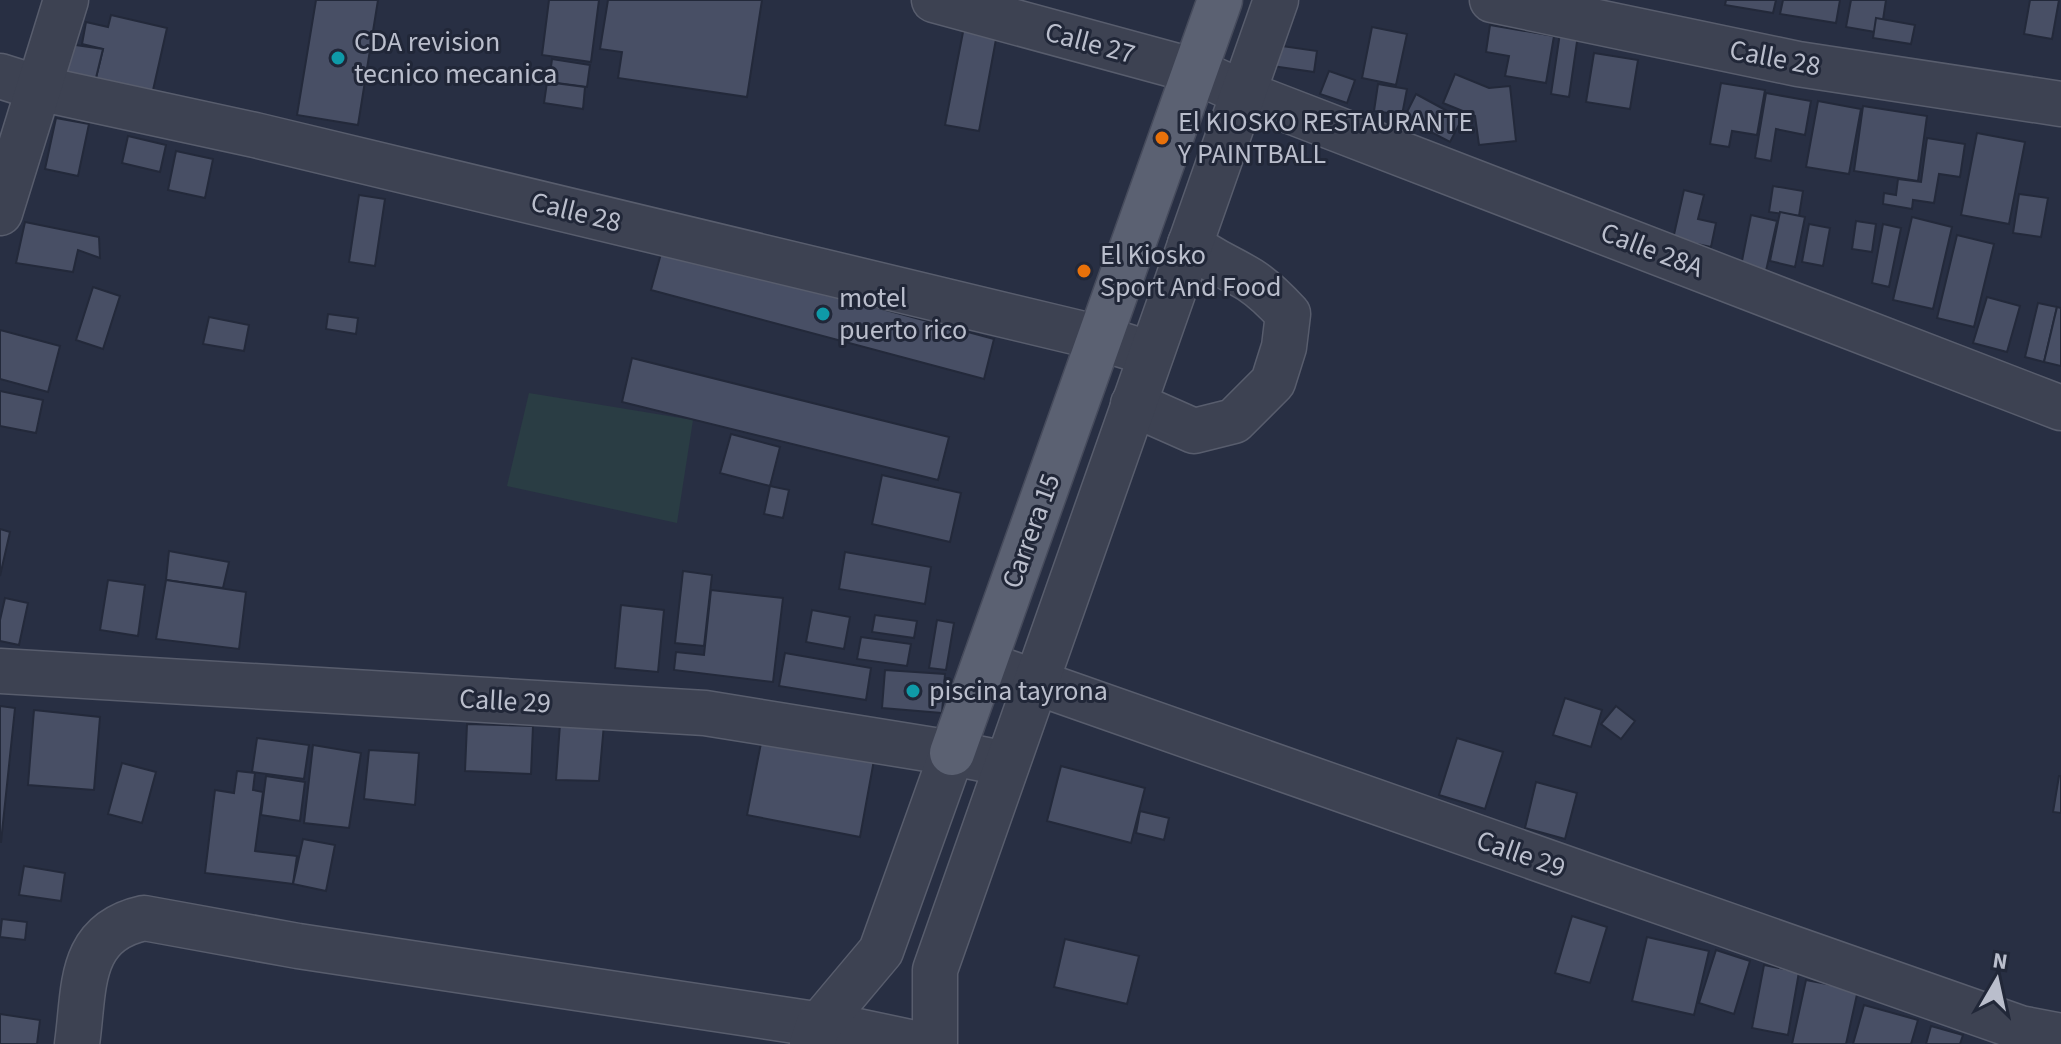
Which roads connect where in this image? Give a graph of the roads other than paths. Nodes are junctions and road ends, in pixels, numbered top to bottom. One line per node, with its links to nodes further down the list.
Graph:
1 (66, 0): 7 (street)
2 (934, 0): 6 (street, Calle 27)
3 (1220, 0): 6 (main road, Carrera 15)
4 (1276, 0): 8 (street, Carrera 15)
5 (1492, 0): 9 (street, Calle 28)
6 (1195, 71): 8 (street, Calle 27); 12 (main road, Carrera 15)
7 (19, 82): 10 (street); 12 (street, Calle 28)
8 (1243, 93): 11 (street, Carrera 15); 14 (street, Calle 28A)
9 (2061, 104)
10 (0, 213)
11 (1198, 251): 13 (street, Carrera 15); 15 (street); 15 (street)
12 (1100, 338): 13 (street, Calle 28); 16 (main road, Carrera 15)
13 (1151, 354): 15 (street, Carrera 15)
14 (2061, 408)
15 (1143, 409): 18 (street, Carrera 15)
16 (984, 664): 18 (street, Calle 29); 19 (main road, Carrera 15)
17 (0, 671): 19 (street, Calle 29)
18 (1035, 685): 20 (street, Carrera 15); 22 (street, Calle 29)
19 (952, 753): 20 (street, Calle 29); 21 (street, Carrera 15)
20 (1007, 764): 25 (street, Carrera 15)
21 (815, 1035): 23 (street); 24 (street)
22 (2032, 1036)
23 (77, 1044)
24 (919, 1044)
25 (935, 1044)

